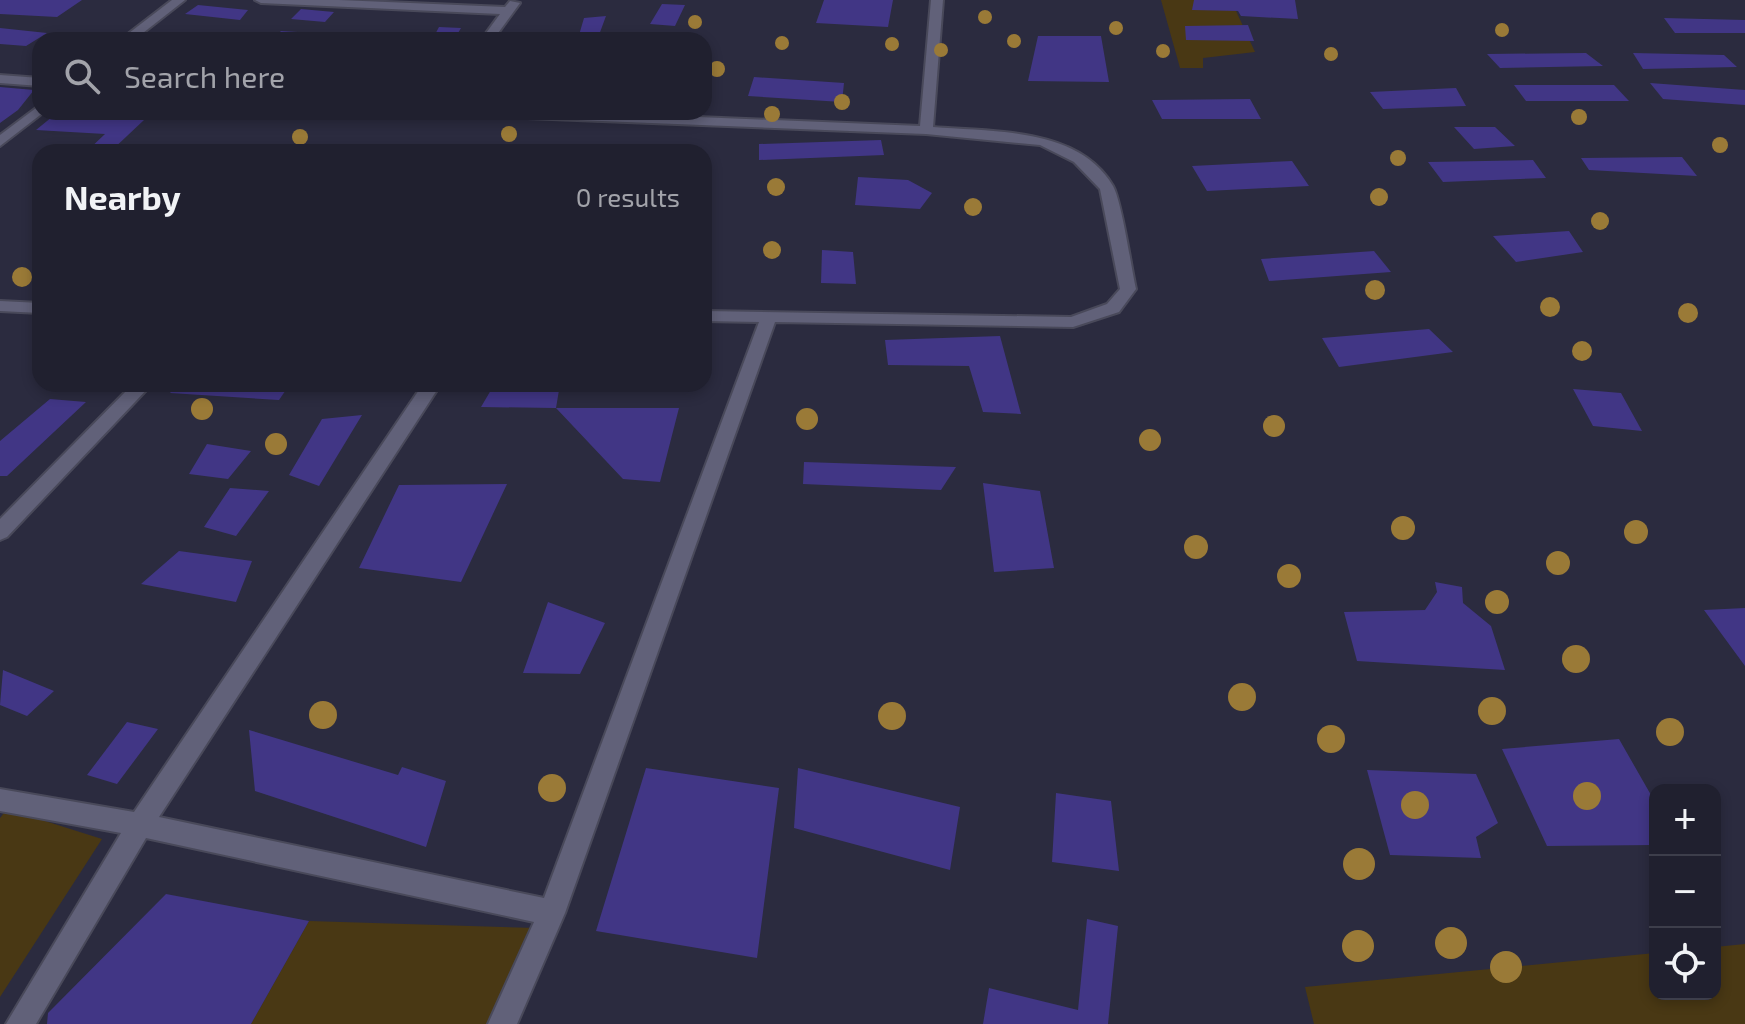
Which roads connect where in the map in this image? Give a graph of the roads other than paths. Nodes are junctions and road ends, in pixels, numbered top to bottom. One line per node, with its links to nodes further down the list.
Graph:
1 (179, 0): 5 (street)
2 (261, 0): 4 (street)
3 (937, 0): 11 (street)
4 (512, 6): 6 (street)
5 (137, 32)
6 (493, 32)
7 (0, 79): 8 (street)
8 (32, 81)
9 (32, 116): 12 (street)
10 (677, 120): 11 (street)
11 (926, 130): 16 (street)
12 (0, 142)
13 (0, 306): 14 (street)
14 (32, 308)
15 (712, 316): 16 (street)
16 (769, 317): 22 (street)
17 (135, 392): 19 (street)
18 (427, 392): 21 (street)
19 (0, 532)
20 (0, 800): 21 (street)
21 (140, 825): 22 (street); 23 (street)
22 (552, 913): 24 (street)
23 (20, 1024)
24 (502, 1024)

